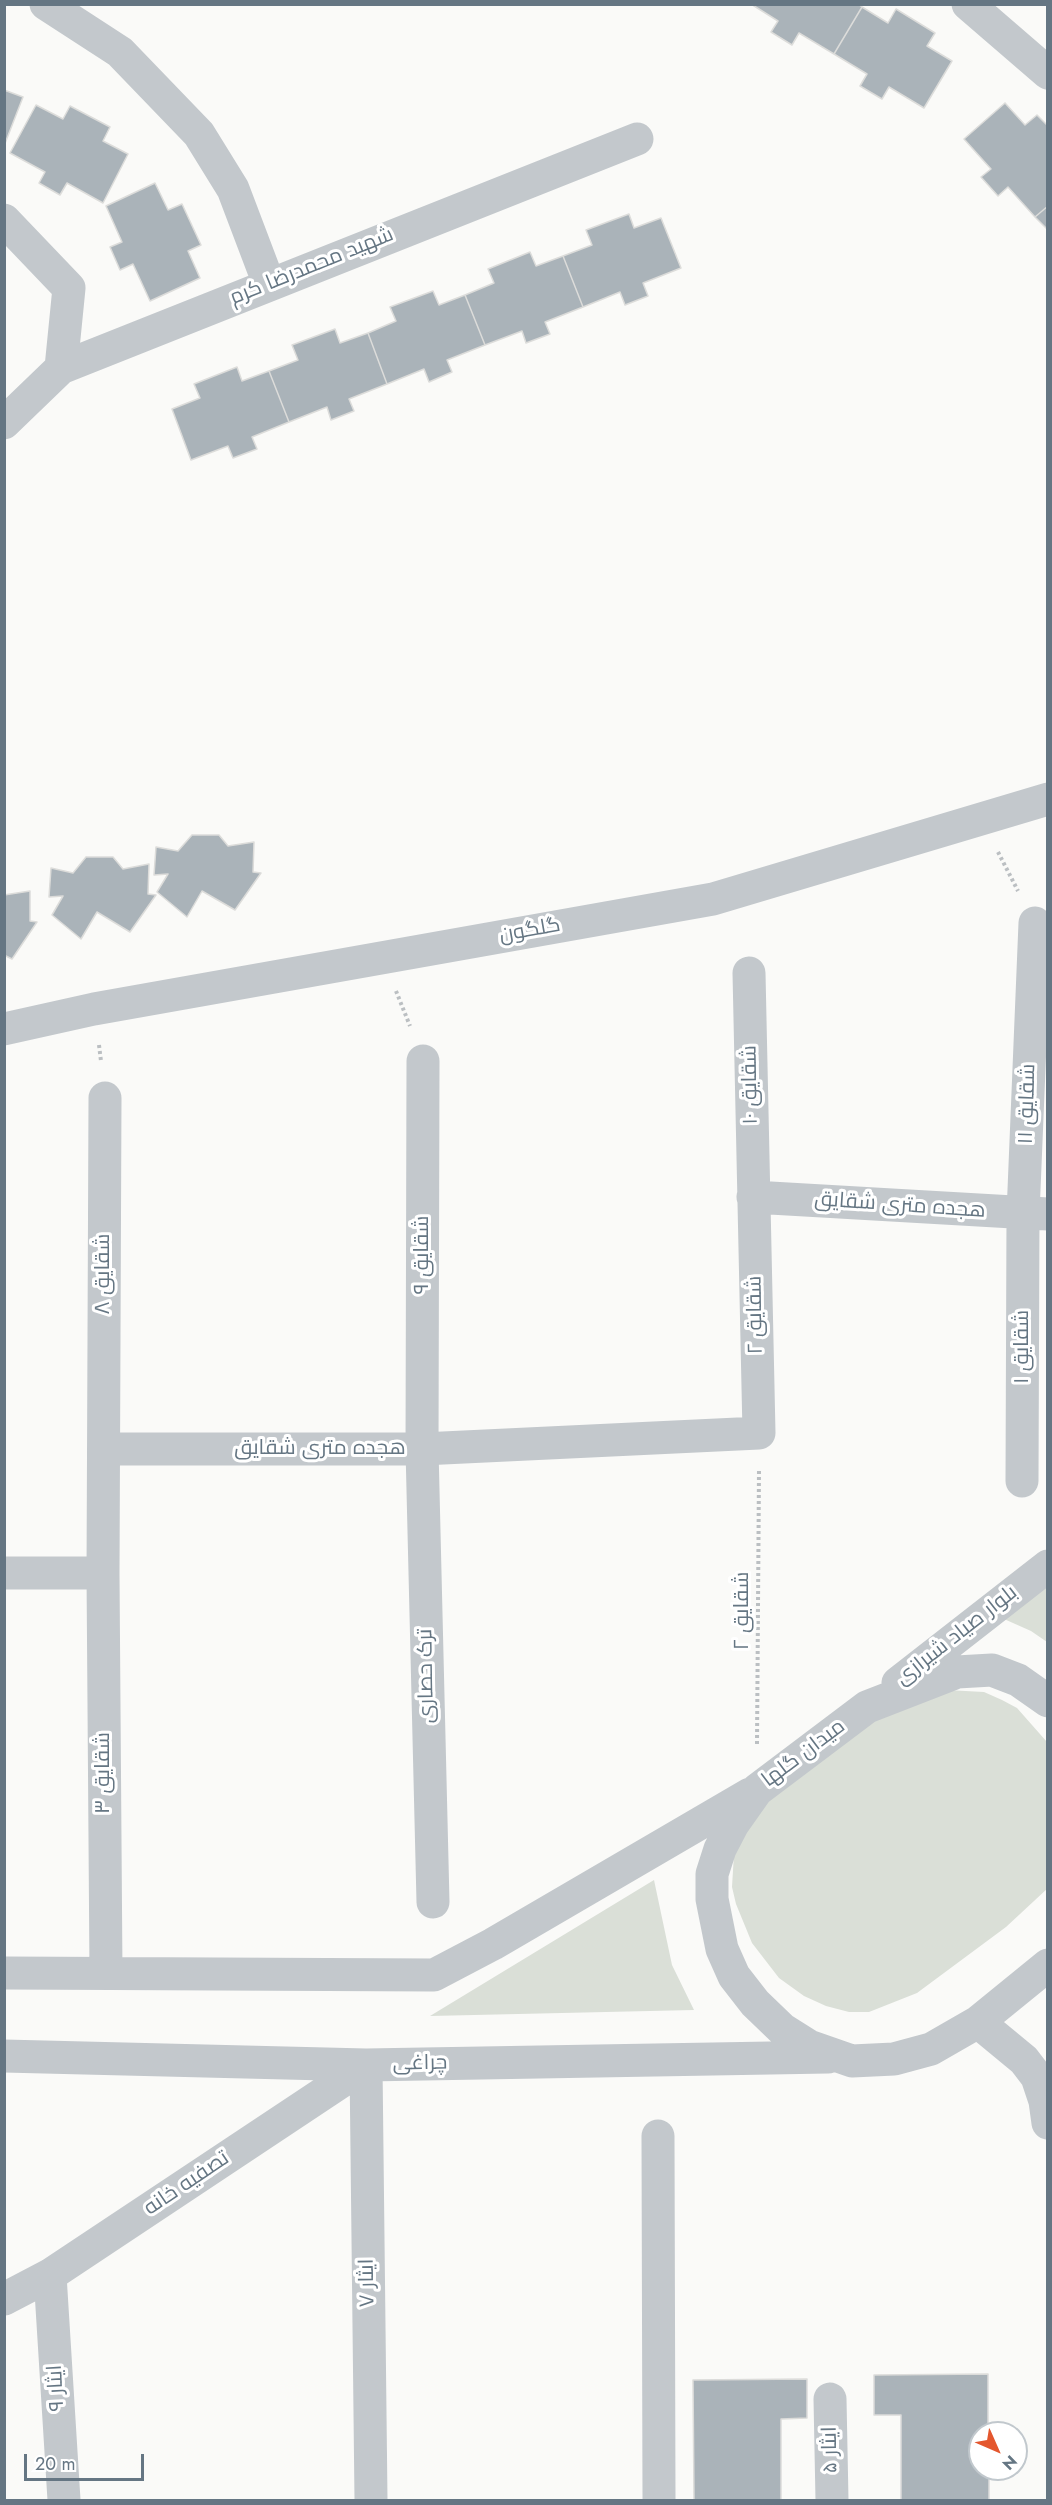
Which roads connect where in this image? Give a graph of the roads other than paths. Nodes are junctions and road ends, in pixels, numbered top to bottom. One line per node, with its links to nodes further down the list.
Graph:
1 (45, 4): 6 (street)
2 (968, 4): 3 (street)
3 (1047, 73)
4 (637, 139): 6 (street, شهید محمدرضا کرم)
5 (4, 220): 7 (street)
6 (269, 284): 7 (street, شهید محمدرضا کرم)
7 (61, 368): 8 (street, شهید محمدرضا کرم)
8 (4, 423)
9 (1047, 799): 12 (street, گلگون)
10 (1035, 923): 16 (street, شقایق ۱۱)
11 (749, 973): 15 (street, شقایق ۱۰)
12 (4, 1029)
13 (423, 1061): 19 (street, شقایق ۹)
14 (105, 1098): 18 (street, شقایق ۸)
15 (753, 1197): 16 (street, هجده متری شقایق); 17 (street, ۲ شقایق)
16 (1035, 1214): 20 (street, شقایق ۱)
17 (759, 1433): 19 (street, هجده متری شقایق)
18 (104, 1449): 19 (street, هجده متری شقایق); 22 (street)
19 (422, 1449): 27 (street, ترک حصاری)
20 (1022, 1481)
21 (1047, 1566): 25 (street, بلوار صیاد شیرازی)
22 (103, 1573): 23 (street); 29 (street, شقایق ۳)
23 (4, 1574)
24 (1047, 1701): 25 (street, میدان گلها)
25 (867, 1707): 26 (street, میدان گلها)
26 (757, 1790): 29 (street); 33 (street, میدان گلها)
27 (433, 1902)
28 (1047, 1965): 31 (street, میدان گلها)
29 (106, 1972): 30 (street)
30 (4, 1973)
31 (978, 2022): 33 (street, میدان گلها); 35 (street)
32 (4, 2056): 34 (street, چراغی)
33 (835, 2057): 34 (street, چراغی)
34 (366, 2065): 37 (street, تصفیه خانه); 41 (street, ایثار ۷)
35 (1047, 2123)
36 (658, 2136): 42 (street)
37 (50, 2275): 38 (street, تصفیه خانه); 40 (street, ایثار ۹)
38 (4, 2299)
39 (830, 2399): 43 (street, ایثار ۵)
40 (64, 2500)
41 (372, 2500)
42 (659, 2500)
43 (832, 2500)

